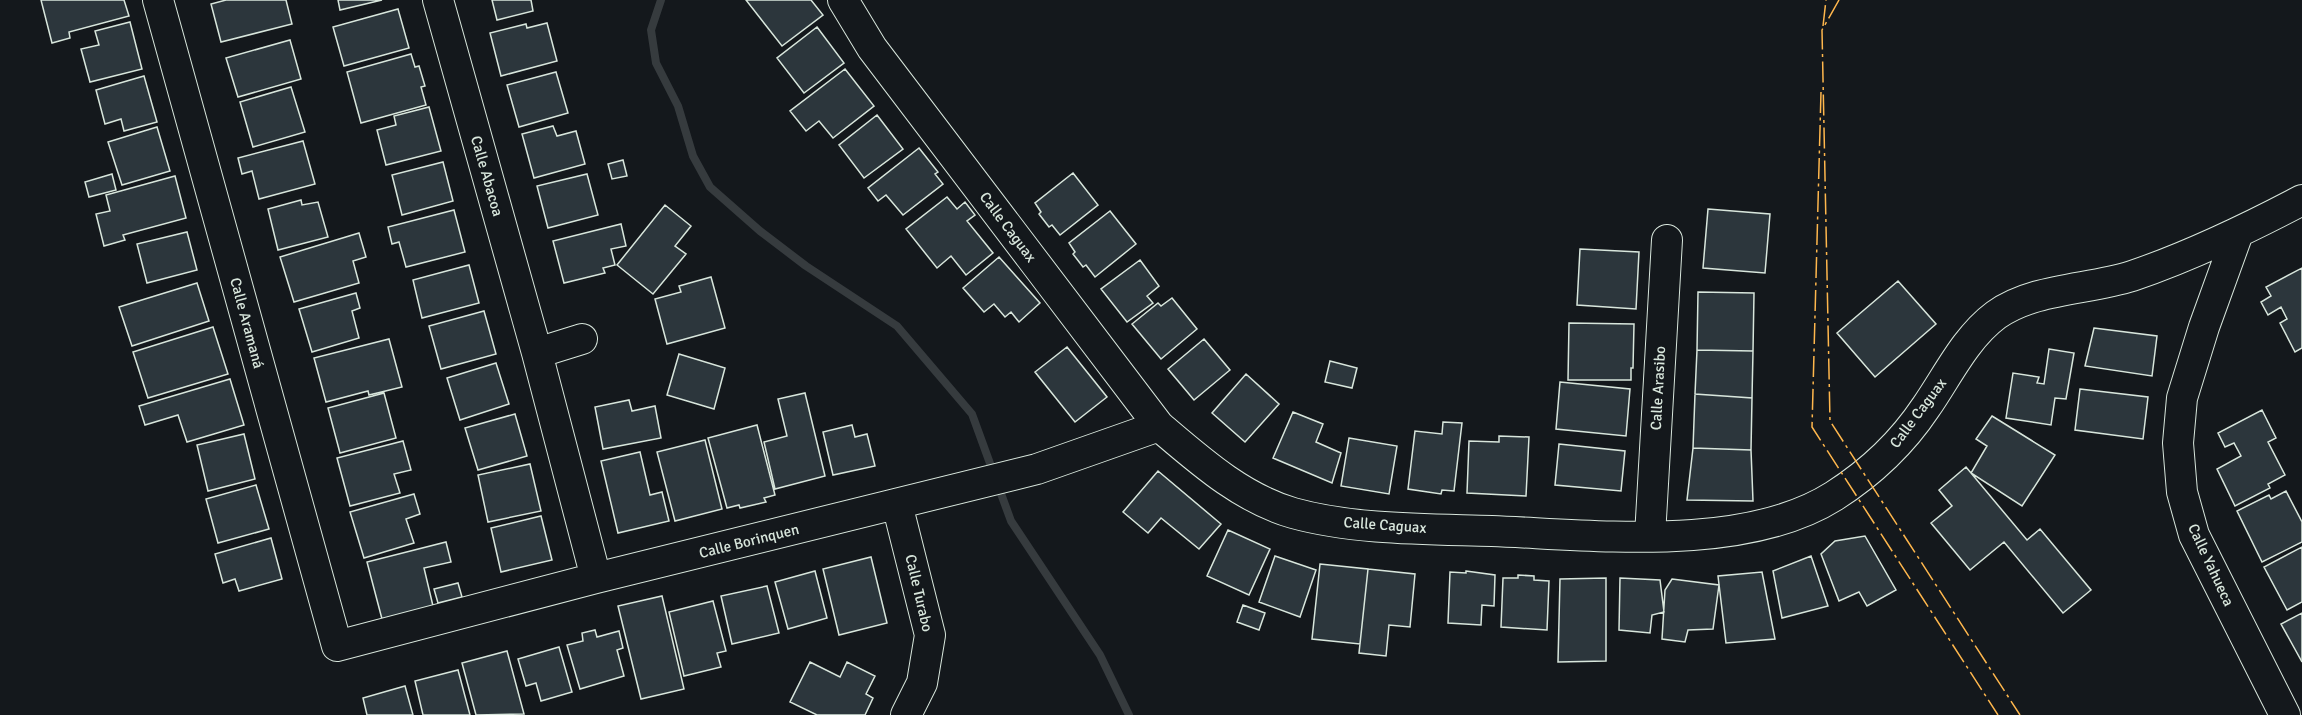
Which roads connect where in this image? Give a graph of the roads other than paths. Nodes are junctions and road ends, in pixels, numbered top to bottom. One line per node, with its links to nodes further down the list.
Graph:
1 (158, 0): 13 (street, Calle Aramaná)
2 (438, 0): 8 (street, Calle Abacoa)
3 (843, 0): 9 (street, Calle Caguax)
4 (2302, 200): 5 (street, Calle Caguax)
5 (2238, 233): 11 (street, Calle Caguax); 15 (street, Calle Yahueca)
6 (1667, 240): 11 (street, Calle Arasibo)
7 (582, 339): 8 (street)
8 (537, 353): 12 (street, Calle Abacoa)
9 (1159, 426): 10 (street, Calle Borinquen); 11 (street, Calle Caguax)
10 (897, 504): 12 (street, Calle Borinquen); 14 (street, Calle Turabo)
11 (1650, 536)
12 (596, 578): 13 (street, Calle Borinquen)
13 (337, 646)
14 (906, 715)
15 (2285, 715)

